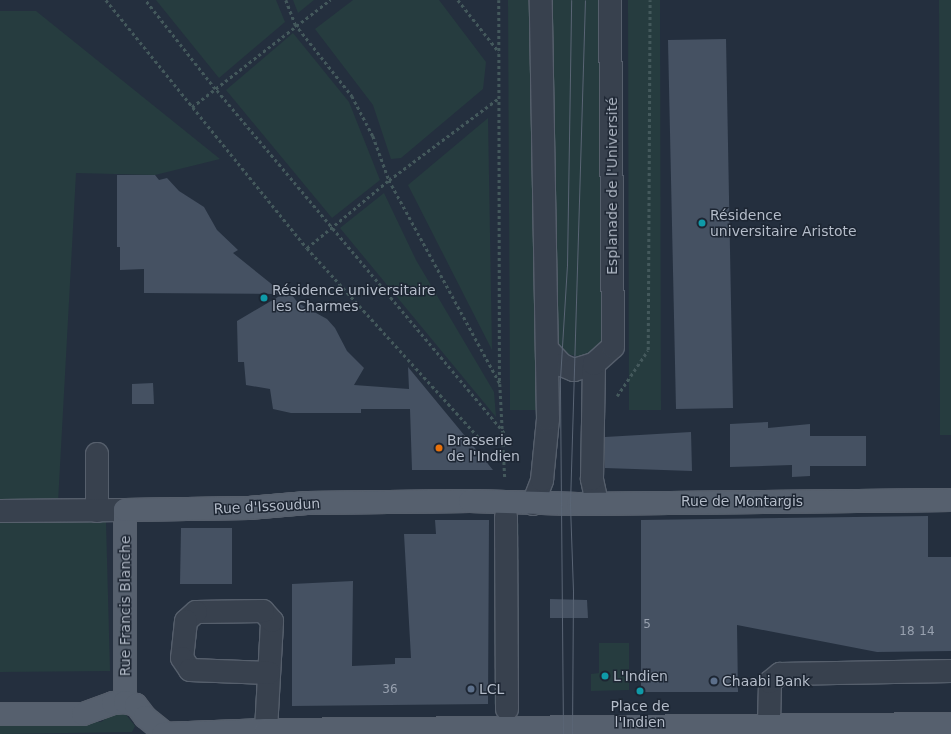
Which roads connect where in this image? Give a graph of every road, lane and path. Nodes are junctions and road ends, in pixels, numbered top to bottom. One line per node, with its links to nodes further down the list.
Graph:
1 (106, 0): 14 (path)
2 (145, 0): 12 (path)
3 (286, 0): 10 (path)
4 (330, 0): 10 (path)
5 (458, 0): 11 (path)
6 (499, 0): 11 (path)
7 (541, 0): 18 (street)
8 (610, 0): 19 (street, Esplanade de l'Université)
9 (650, 0): 21 (path)
10 (295, 24): 12 (path); 15 (path)
11 (499, 53): 13 (path)
12 (215, 89): 14 (path); 16 (path)
13 (499, 98): 15 (path); 20 (path)
14 (192, 107): 17 (path)
15 (389, 180): 16 (path); 20 (path)
16 (332, 226): 17 (path); 22 (path)
17 (307, 248): 22 (path)
18 (548, 350): 19 (street, Esplanade de l'Université); 27 (street)
19 (594, 364): 26 (street)
20 (500, 384): 22 (path)
21 (615, 402)
22 (504, 433): 24 (path)
23 (97, 454): 30 (street)
24 (505, 484)
25 (951, 500): 26 (main road, Rue de Montargis)
26 (597, 503): 27 (main road, Rue de Montargis)
27 (533, 504): 28 (main road, Rue d'Issoudun)
28 (125, 510): 30 (street, Rue d'Issoudun); 34 (main road, Rue Francis Blanche)
29 (0, 511): 30 (street, Rue d'Issoudun)
30 (97, 511)
31 (506, 516): 35 (street)
32 (951, 671): 37 (street)
33 (269, 673): 33 (street); 39 (street)
34 (125, 702): 36 (main road); 43 (main road)
35 (507, 709)
36 (0, 714)
37 (770, 724): 38 (main road); 40 (main road)
38 (951, 724)
39 (266, 730): 41 (main road); 42 (main road)
40 (600, 731): 42 (main road)
41 (242, 732): 43 (main road)
42 (541, 732)
43 (164, 734)

